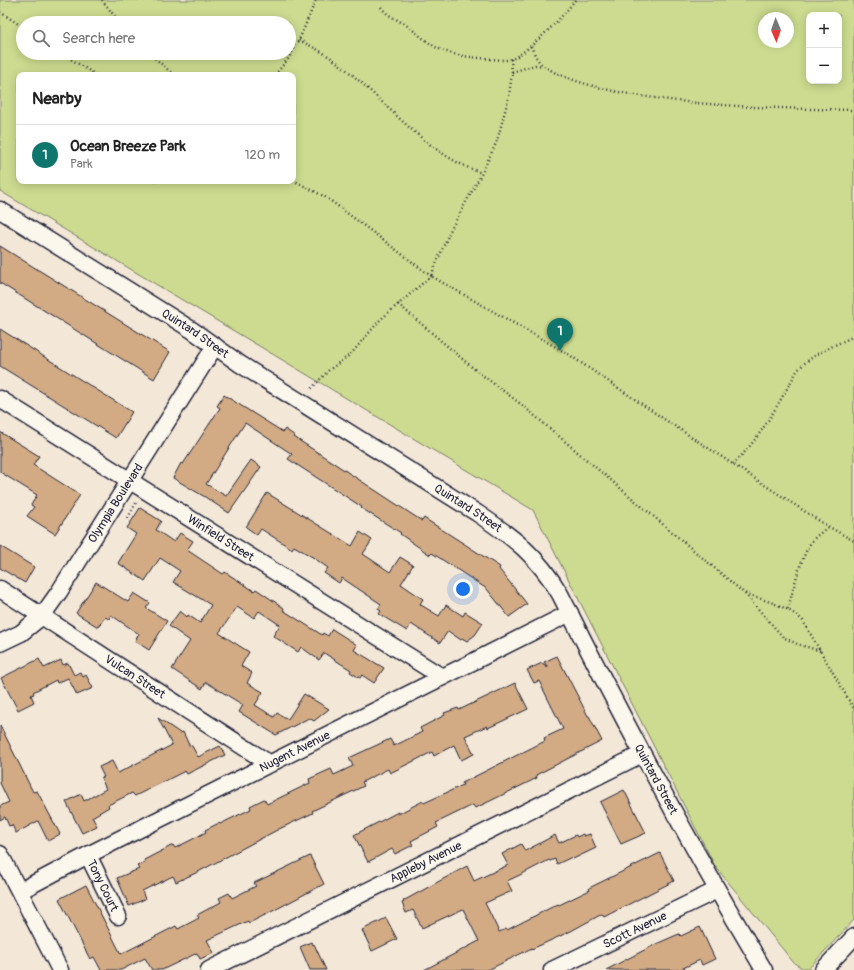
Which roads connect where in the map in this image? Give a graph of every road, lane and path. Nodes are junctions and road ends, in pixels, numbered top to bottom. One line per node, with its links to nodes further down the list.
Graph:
1 (102, 0): 6 (path)
2 (316, 0): 8 (path)
3 (575, 0): 10 (path)
4 (381, 7): 11 (path)
5 (0, 12): 7 (path)
6 (115, 16)
7 (16, 23)
8 (299, 40): 9 (path); 21 (path)
9 (296, 45)
10 (531, 46): 11 (path); 15 (path)
11 (511, 59): 19 (path)
12 (72, 60): 16 (path)
13 (157, 60): 17 (path)
14 (287, 60): 18 (path)
15 (543, 66): 19 (path); 20 (path)
16 (91, 72)
17 (171, 72)
18 (277, 72)
19 (512, 72): 21 (path)
20 (854, 110)
21 (482, 173): 24 (path)
22 (296, 182): 24 (path)
23 (0, 210): 27 (street, Quintard Street)
24 (431, 276): 25 (path); 30 (path)
25 (398, 304): 29 (path); 37 (path)
26 (854, 336): 30 (path)
27 (215, 346): 29 (street, Quintard Street); 31 (street, Olympia Boulevard)
28 (0, 398): 31 (street, Winfield Street)
29 (299, 402): 39 (street, Quintard Street)
30 (733, 464): 34 (path)
31 (130, 480): 40 (street, Olympia Boulevard); 43 (street, Winfield Street)
32 (138, 501): 33 (path)
33 (128, 518)
34 (829, 527): 35 (path); 38 (path)
35 (854, 541)
36 (0, 589): 40 (street, Vulcan Street)
37 (744, 593): 38 (path); 42 (path)
38 (788, 609): 42 (path)
39 (570, 613): 43 (street, Nugent Avenue); 45 (street, Quintard Street)
40 (42, 616): 41 (street, Olympia Boulevard); 46 (street, Vulcan Street)
41 (0, 643)
42 (821, 651): 44 (path)
43 (442, 677): 46 (street, Nugent Avenue)
44 (854, 709)
45 (642, 754): 50 (street, Quintard Street); 54 (street, Appleby Avenue)
46 (270, 764): 48 (street, Nugent Avenue)
47 (0, 854): 49 (street)
48 (88, 855): 49 (street, Nugent Avenue); 51 (street, Tony Court)
49 (20, 890): 53 (street)
50 (717, 890): 55 (street, Scott Avenue); 56 (street, Quintard Street)
51 (118, 916)
52 (854, 937): 57 (street)
53 (60, 970)
54 (209, 970)
55 (552, 970)
56 (764, 970)
57 (823, 970)

